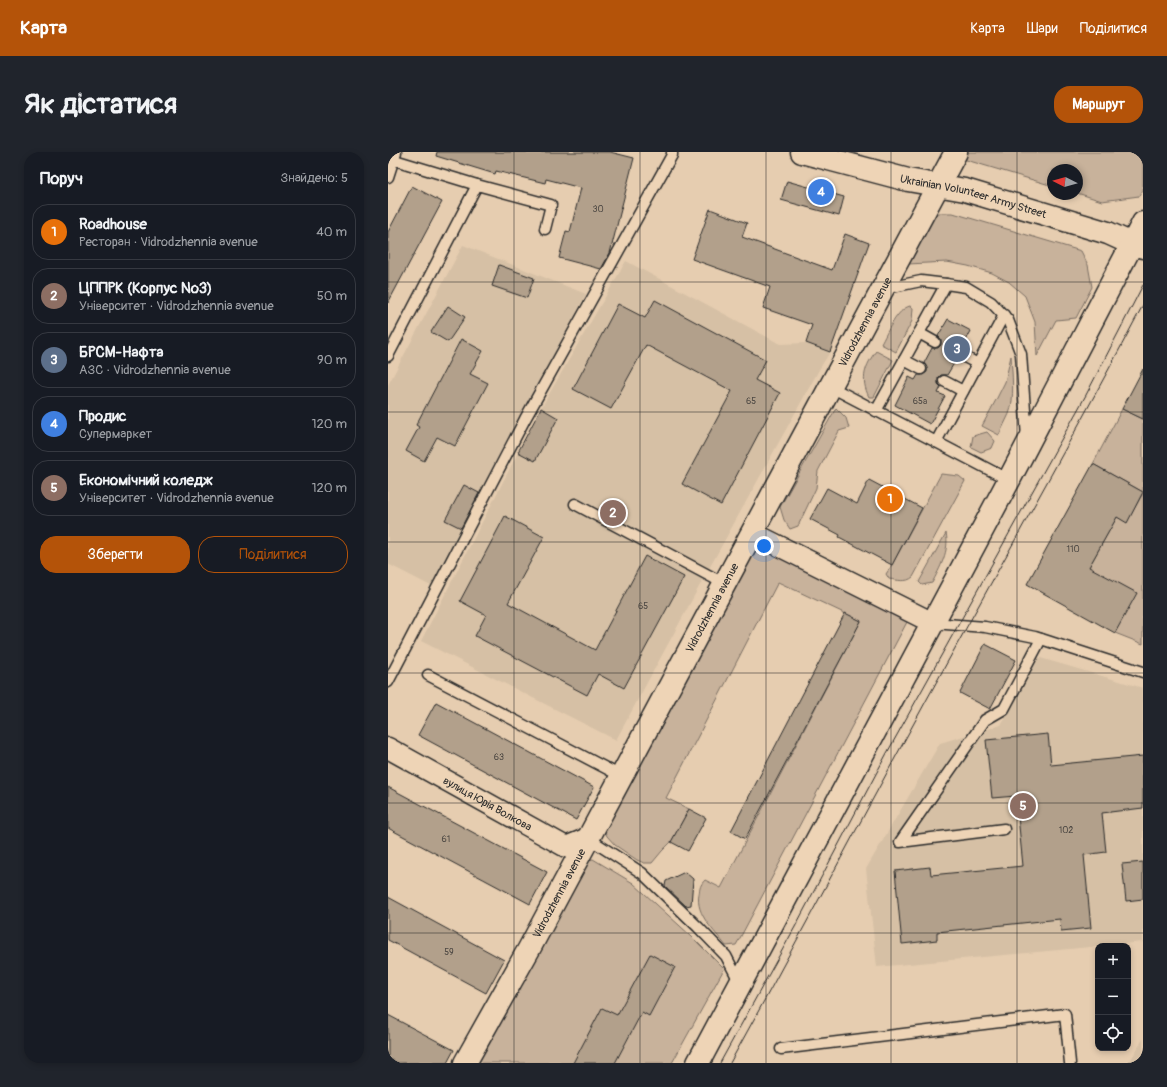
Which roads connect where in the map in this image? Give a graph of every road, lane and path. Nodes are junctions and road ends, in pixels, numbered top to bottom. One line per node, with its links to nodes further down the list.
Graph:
1 (672, 152): 35 (lane)
2 (802, 152): 7 (main road, Ukrainian Volunteer Army Street)
3 (956, 152): 7 (main road, Vidrodzhennia avenue)
4 (392, 157): 5 (lane); 6 (lane)
5 (388, 177)
6 (477, 185): 9 (lane); 17 (lane)
7 (939, 186): 10 (main road, Ukrainian Volunteer Army Street); 12 (main road, Vidrodzhennia avenue)
8 (1143, 223): 10 (main road)
9 (545, 229)
10 (1138, 245): 26 (main road)
11 (946, 284): 12 (lane); 13 (lane); 14 (lane)
12 (883, 289): 22 (main road, Vidrodzhennia avenue)
13 (1004, 315): 19 (lane); 26 (lane)
14 (919, 333): 15 (lane); 18 (lane)
15 (936, 342)
16 (959, 354): 19 (lane)
17 (388, 356)
18 (904, 360): 20 (lane); 24 (lane)
19 (978, 364): 23 (lane)
20 (921, 369)
21 (944, 381): 23 (lane)
22 (831, 387): 24 (lane); 29 (main road, Vidrodzhennia avenue)
23 (963, 391): 25 (lane)
24 (876, 411): 25 (lane)
25 (936, 442): 27 (lane)
26 (1027, 445): 27 (main road)
27 (1009, 480): 31 (main road)
28 (575, 504): 30 (lane)
29 (753, 533): 30 (main road, Vidrodzhennia avenue); 31 (street)
30 (725, 584): 37 (main road, Vidrodzhennia avenue)
31 (933, 623): 32 (lane); 40 (main road)
32 (1041, 639): 33 (lane); 38 (lane)
33 (1143, 672)
34 (428, 675): 37 (lane)
35 (388, 682)
36 (388, 748): 39 (street, вулиця Юрія Волкова)
37 (621, 776): 39 (main road, Vidrodzhennia avenue)
38 (1004, 829)
39 (588, 838): 40 (lane); 42 (main road, Vidrodzhennia avenue)
40 (740, 983): 43 (main road)
41 (781, 1049): 44 (lane)
42 (465, 1063)
43 (698, 1063)
44 (1070, 1063)

